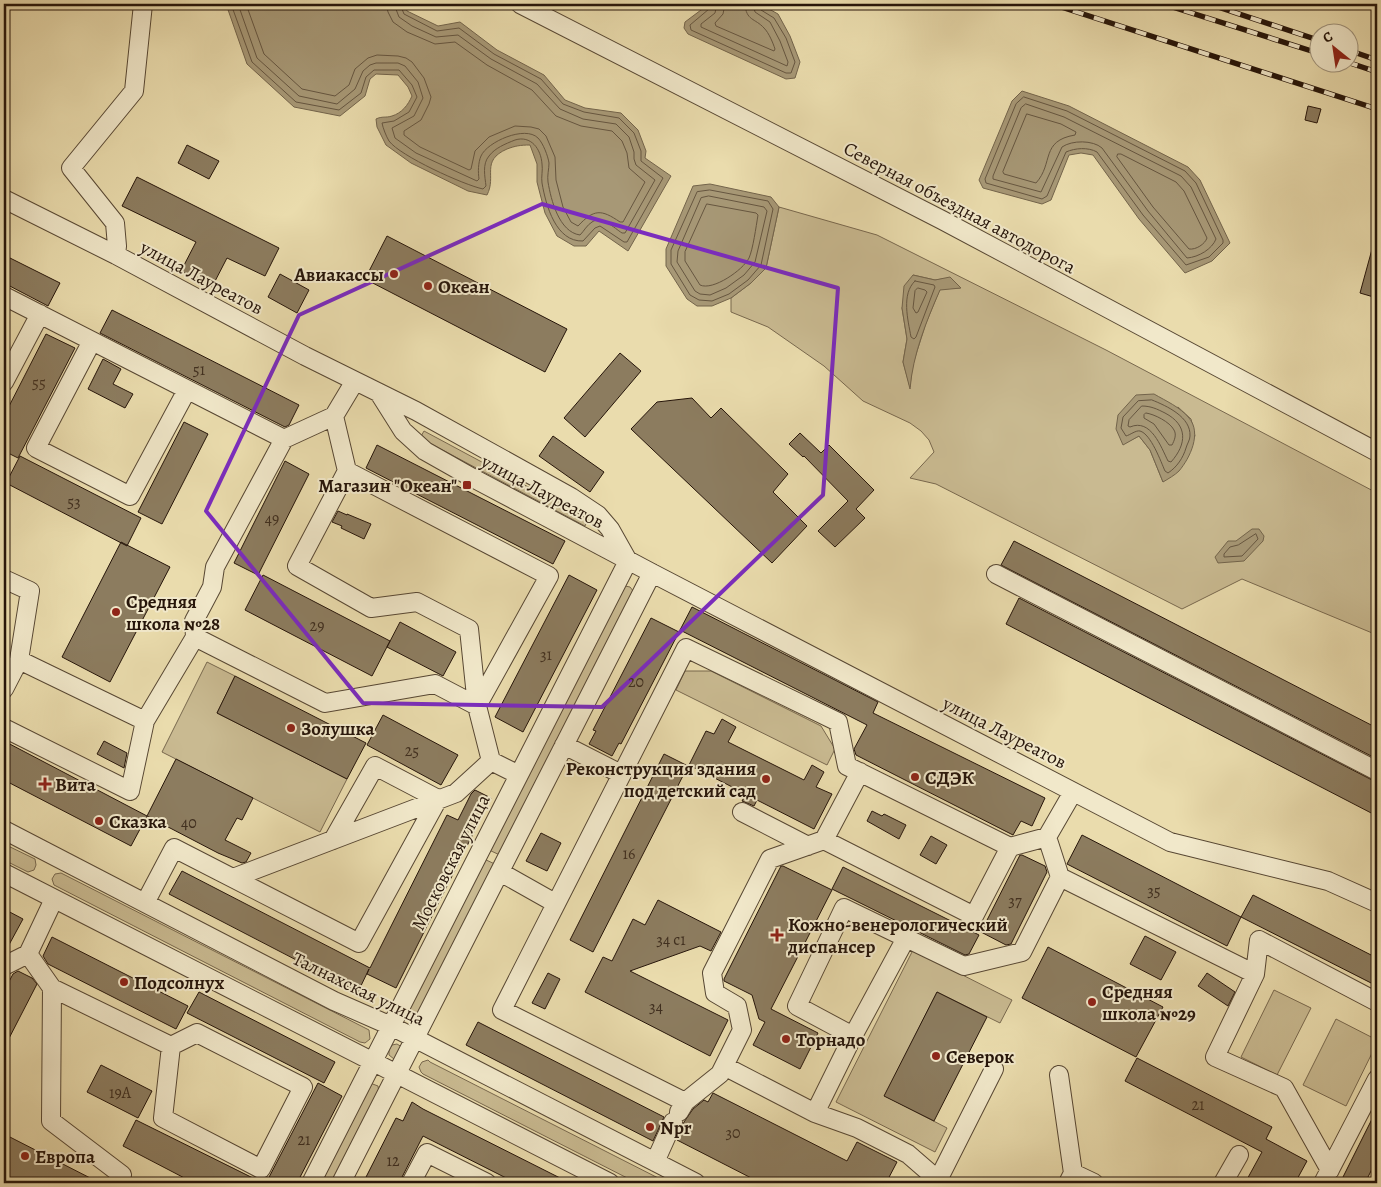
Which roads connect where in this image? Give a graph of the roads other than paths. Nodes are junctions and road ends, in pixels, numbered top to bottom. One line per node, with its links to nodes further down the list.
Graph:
1 (143, 4): 4 (street)
2 (520, 4): 14 (street, Северная объездная автодорога)
3 (4, 199): 4 (street, улица Лауреатов)
4 (116, 256): 8 (street, улица Лауреатов)
5 (4, 296): 6 (street)
6 (40, 314): 7 (street); 9 (street)
7 (92, 341): 10 (street); 10 (street)
8 (355, 381): 11 (street, улица Лауреатов); 12 (street)
9 (4, 382)
10 (187, 390): 13 (street)
11 (379, 393): 16 (street, улица Лауреатов); 16 (street, улица Лауреатов)
12 (334, 416): 13 (street); 15 (street)
13 (284, 439): 20 (street)
14 (1377, 452)
15 (347, 472): 23 (street); 23 (street)
16 (628, 561): 17 (street, улица Лауреатов); 31 (street, Московская улица)
17 (652, 573): 26 (street); 32 (street, улица Лауреатов)
18 (996, 574): 28 (street)
19 (4, 579): 21 (street)
20 (195, 637): 23 (street); 24 (street)
21 (19, 660): 22 (street); 24 (street)
22 (4, 689)
23 (477, 706): 27 (street)
24 (145, 721): 25 (street)
25 (4, 728)
26 (564, 745): 30 (street); 40 (street)
27 (491, 761): 31 (street); 33 (street)
28 (1377, 770)
29 (860, 772): 30 (street); 38 (street); 39 (street)
30 (621, 774): 46 (street)
31 (518, 776): 54 (street, Московская улица)
32 (1074, 792): 36 (street); 47 (street, улица Лауреатов)
33 (438, 799): 37 (street); 37 (street); 43 (street)
34 (742, 812): 38 (street)
35 (4, 830): 45 (street, Талнахская улица)
36 (1047, 837): 39 (street); 42 (street)
37 (333, 840): 43 (street)
38 (816, 843): 39 (street); 59 (street)
39 (1010, 847)
40 (500, 872): 46 (street); 56 (street)
41 (4, 873): 44 (street)
42 (1060, 877): 48 (street); 51 (street)
43 (233, 878): 45 (street)
44 (54, 899): 49 (street); 58 (street)
45 (145, 903): 54 (street, Талнахская улица)
46 (555, 903): 64 (street)
47 (1377, 903)
48 (906, 938): 55 (street); 55 (street)
49 (28, 954): 50 (street); 52 (street)
50 (4, 966)
51 (1255, 974): 53 (street); 68 (street)
52 (52, 988): 57 (street); 72 (street)
53 (1377, 1002)
54 (390, 1026): 56 (street, Талнахская улица); 58 (street, Московская улица)
55 (853, 1036): 65 (street)
56 (415, 1039): 61 (street); 67 (street, Талнахская улица)
57 (172, 1046): 57 (street)
58 (373, 1062): 61 (street); 73 (street, Московская улица)
59 (724, 1066): 64 (street); 65 (street)
60 (994, 1069): 71 (street)
61 (397, 1074): 70 (street); 74 (street)
62 (1058, 1075): 69 (street)
63 (1377, 1079): 68 (street)
64 (679, 1112): 67 (street)
65 (815, 1113): 71 (street)
66 (1238, 1155): 79 (street)
67 (655, 1162): 77 (street, Талнахская улица)
68 (1326, 1177)
69 (1070, 1178): 78 (street)
70 (602, 1181)
71 (941, 1182)
72 (117, 1183)
73 (311, 1183)
74 (342, 1183)
75 (411, 1183): 76 (street)
76 (486, 1183)
77 (696, 1183)
78 (1094, 1183)
79 (1223, 1183)

